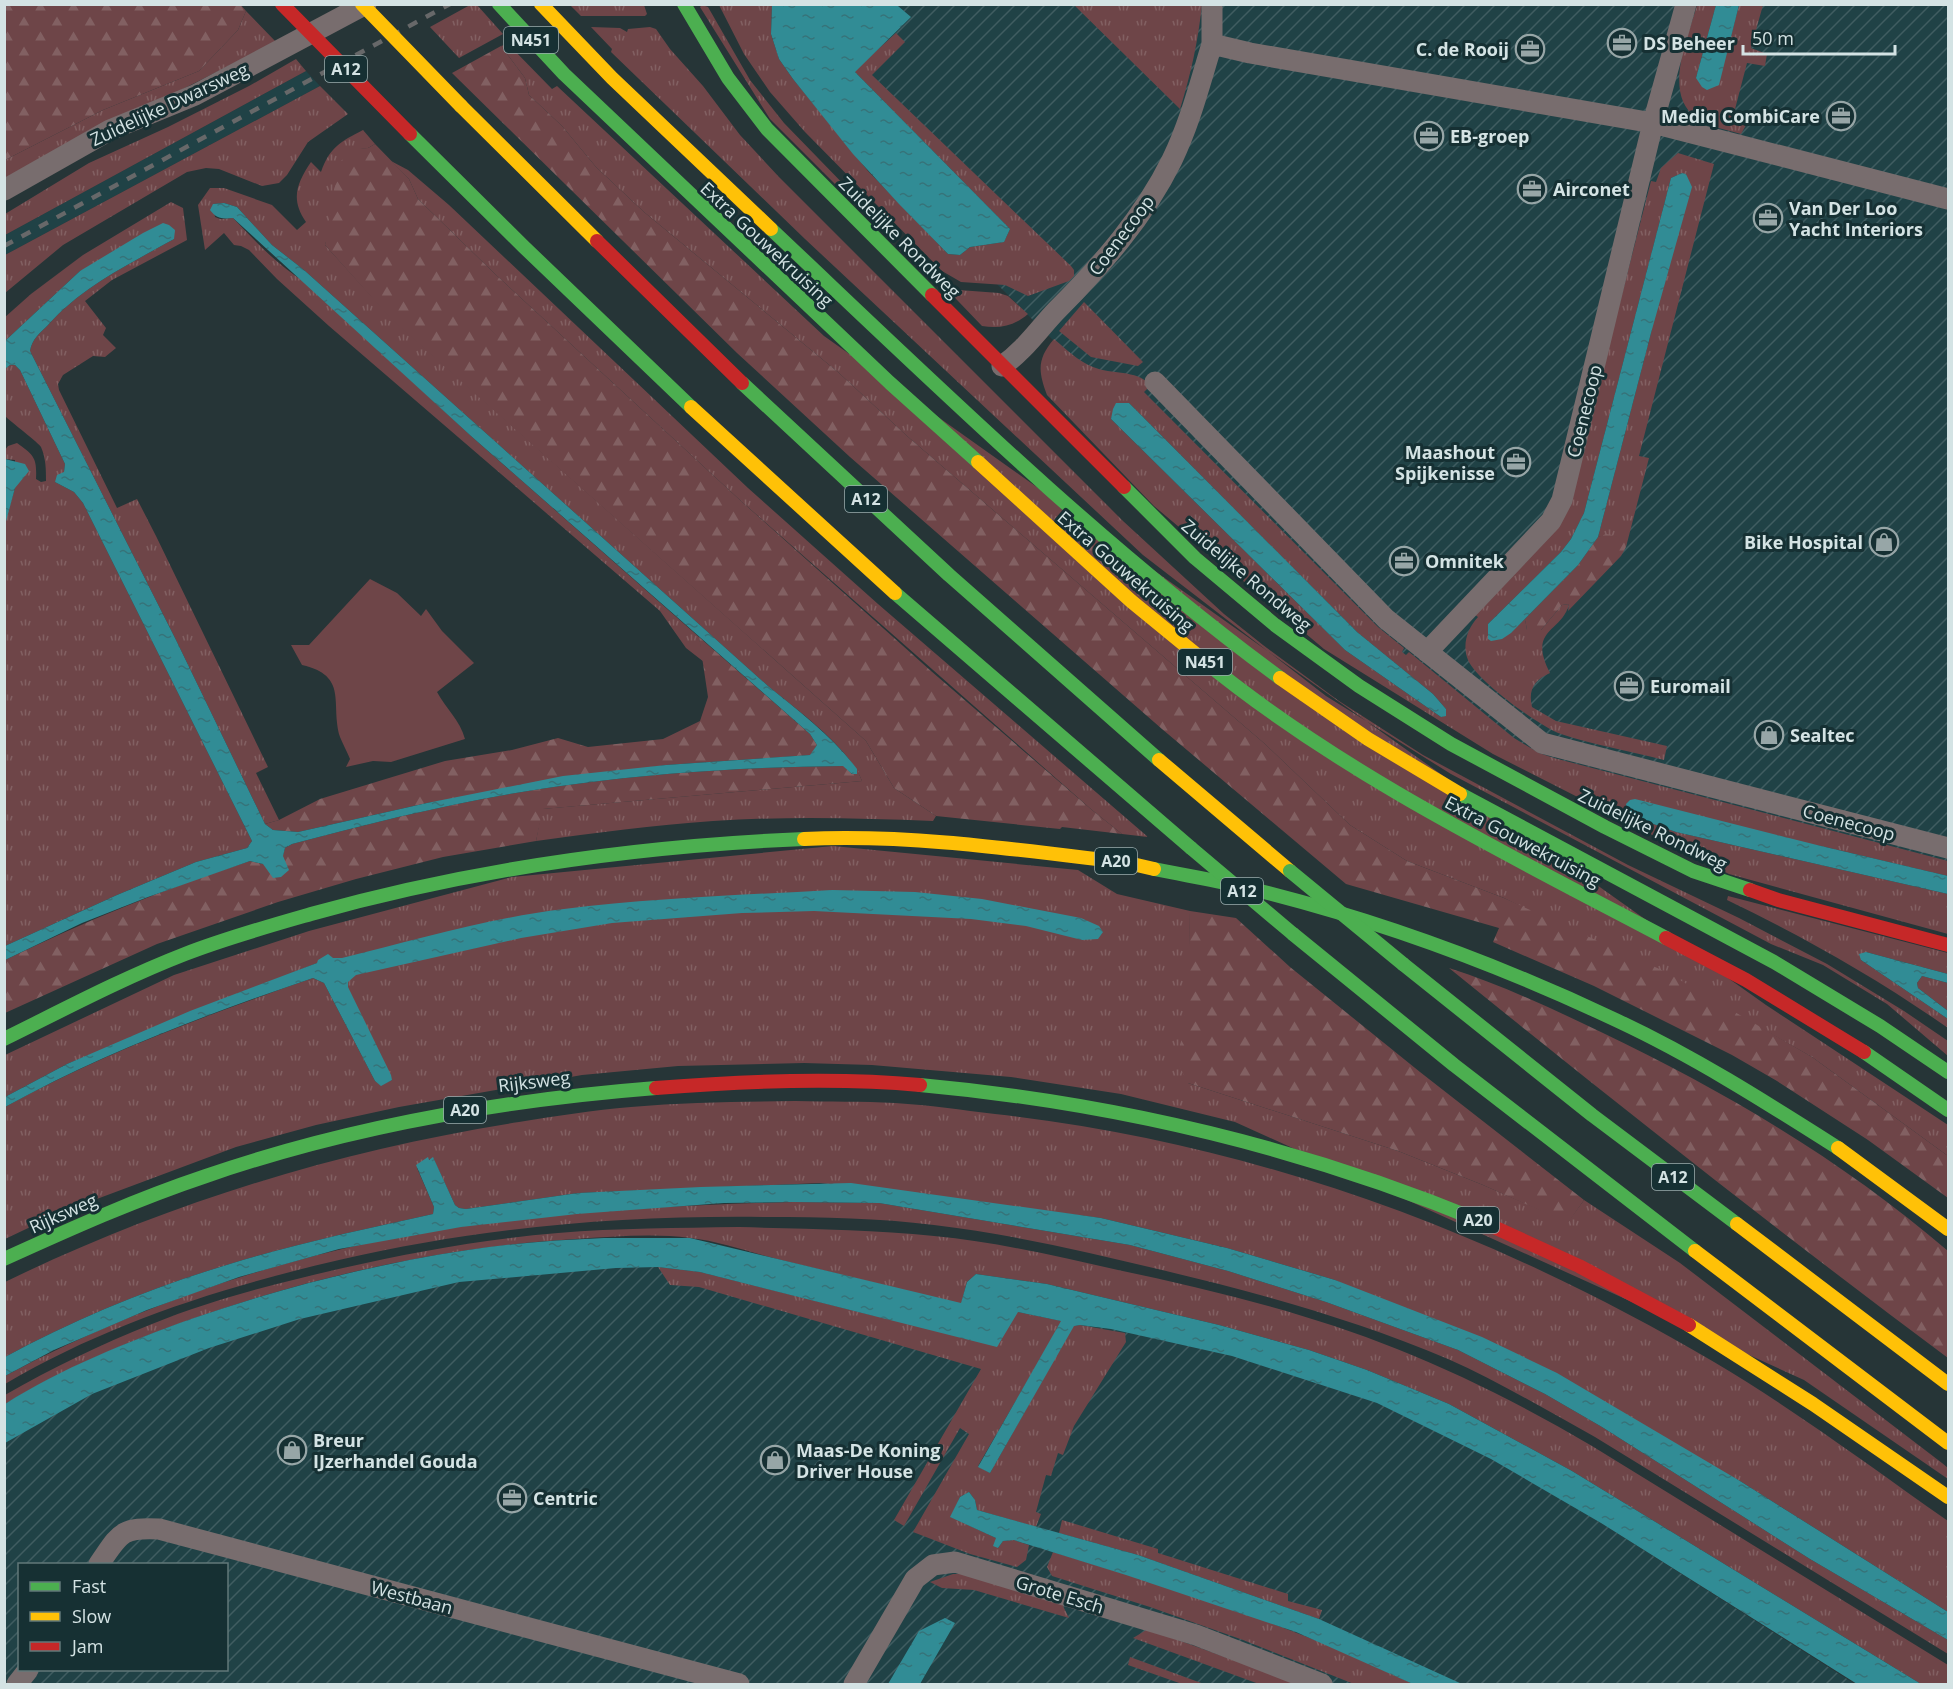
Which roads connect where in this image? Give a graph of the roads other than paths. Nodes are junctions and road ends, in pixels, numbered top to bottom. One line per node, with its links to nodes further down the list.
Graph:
1 (282, 4): 24 (main road, A12, bridge)
2 (362, 4): 23 (main road, A12, bridge)
3 (366, 4): 11 (street, Zuidelijke Dwarsweg)
4 (499, 4): 20 (main road, Extra Gouwekruising / N451)
5 (541, 4): 19 (main road, Extra Gouwekruising / N451)
6 (684, 4): 13 (main road, Zuidelijke Rondweg)
7 (1212, 4): 9 (street, Coenecoop)
8 (1686, 4): 10 (street, Coenecoop)
9 (1212, 44): 10 (street); 13 (street, Coenecoop)
10 (1653, 123): 12 (street); 15 (street, Coenecoop)
11 (4, 190)
12 (1948, 199)
13 (1002, 366): 17 (main road, Zuidelijke Rondweg)
14 (1155, 382): 15 (street, Coenecoop)
15 (1427, 652): 16 (street, Coenecoop)
16 (1948, 849)
17 (1948, 945)
18 (4, 1039): 21 (main road, A20)
19 (1948, 1072)
20 (1948, 1110)
21 (1948, 1229)
22 (4, 1259): 25 (main road, Rijksweg / A20)
23 (1948, 1384)
24 (1948, 1443)
25 (1948, 1497)
26 (100, 1563): 29 (street, Westbaan)
27 (27, 1671): 28 (street)
28 (17, 1684)
29 (739, 1684)
30 (854, 1684): 31 (street, Grote Esch)
31 (1322, 1684)

